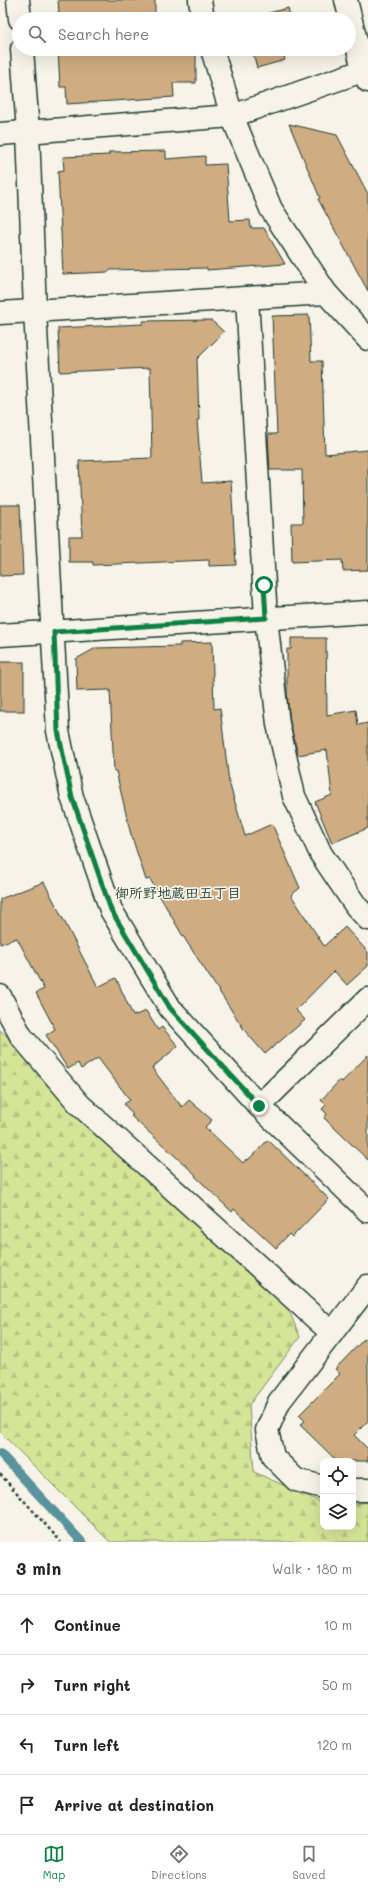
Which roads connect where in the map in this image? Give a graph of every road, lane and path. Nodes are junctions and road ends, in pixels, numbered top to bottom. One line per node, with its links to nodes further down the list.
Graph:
1 (18, 0): 4 (street)
2 (200, 0): 5 (street)
3 (346, 0): 6 (street)
4 (19, 12)
5 (202, 12)
6 (349, 12)
7 (356, 37): 10 (street)
8 (23, 56): 12 (street)
9 (214, 56): 11 (street)
10 (366, 74): 11 (street)
11 (232, 116): 12 (street); 14 (street)
12 (28, 132): 13 (street); 16 (street)
13 (0, 134)
14 (326, 293): 15 (street); 18 (street)
15 (247, 298): 16 (street); 20 (street)
16 (36, 311): 17 (street); 21 (street)
17 (0, 313)
18 (368, 339)
19 (368, 612): 20 (street)
20 (266, 618): 21 (street); 23 (street)
21 (54, 632): 22 (street); 26 (street)
22 (0, 635)
23 (368, 919)
24 (0, 996): 29 (street)
25 (368, 999): 26 (street)
26 (259, 1106): 27 (street)
27 (368, 1212)
28 (368, 1286): 29 (street)
29 (332, 1333): 31 (street)
30 (0, 1474): 34 (path)
31 (320, 1486)
32 (356, 1490): 33 (street)
33 (368, 1490)
34 (61, 1542)

